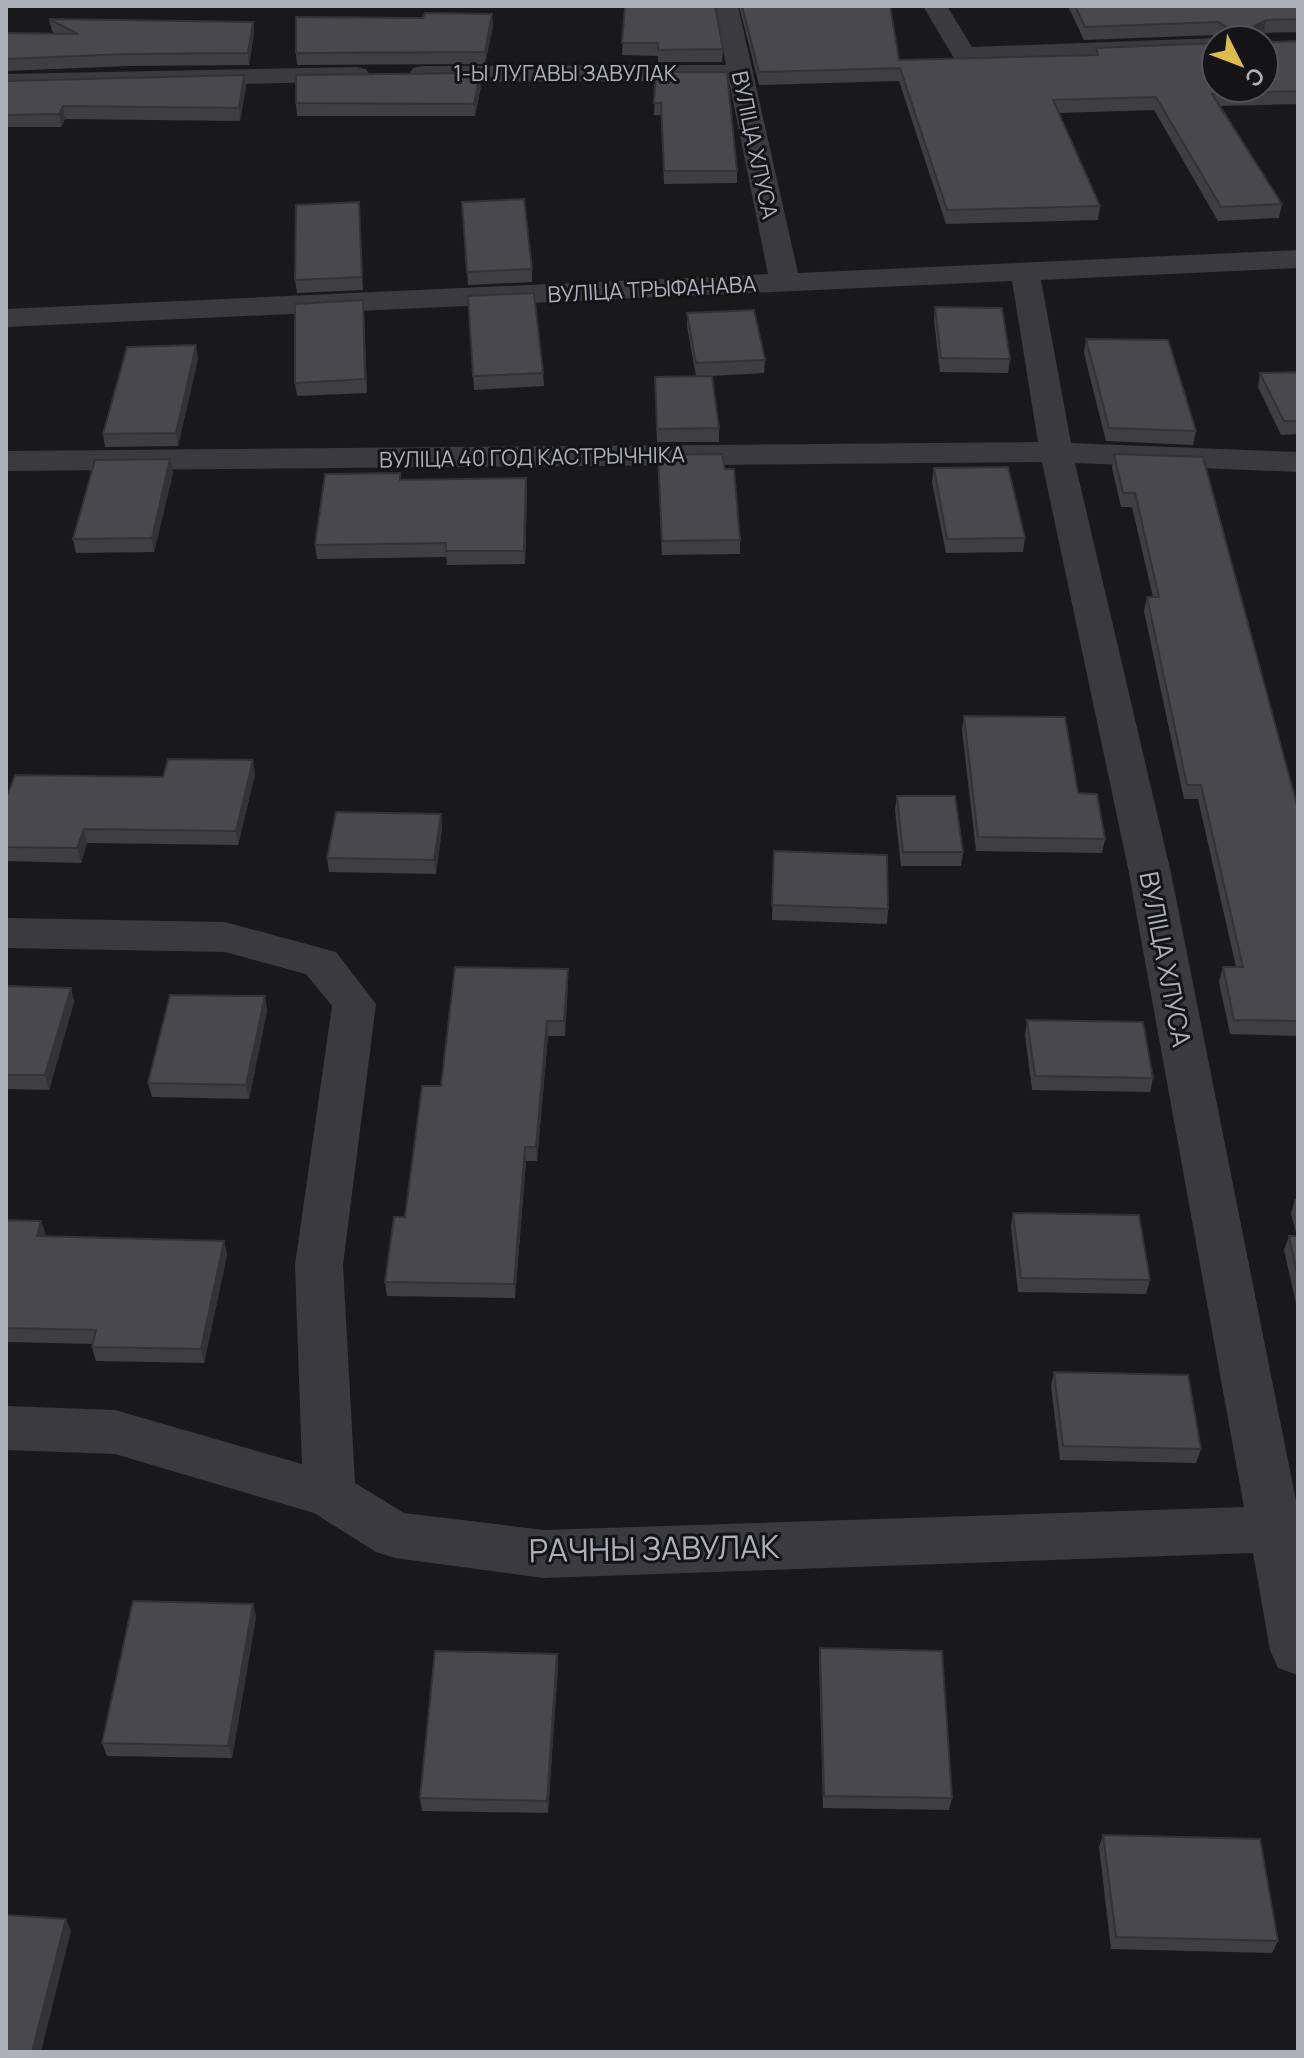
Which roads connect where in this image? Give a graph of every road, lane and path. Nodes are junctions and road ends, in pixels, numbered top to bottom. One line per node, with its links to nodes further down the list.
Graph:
1 (726, 6): 4 (street, ВУЛІЦА ХЛУСА)
2 (935, 6): 3 (street)
3 (1200, 47)
4 (739, 73): 5 (street, 1-Ы ЛУГАВЫ ЗАВУЛАК); 8 (street, ВУЛІЦА ХЛУСА)
5 (6, 82)
6 (1298, 259): 7 (street, ВУЛІЦА ТРЫФАНАВА)
7 (1025, 271): 8 (street, ВУЛІЦА ТРЫФАНАВА); 10 (street, ВУЛІЦА ХЛУСА)
8 (785, 283): 9 (street, ВУЛІЦА ТРЫФАНАВА)
9 (6, 318)
10 (1056, 452): 11 (street, ВУЛІЦА 40 ГОД КАСТРЫЧНІКА); 12 (street, ВУЛІЦА 40 ГОД КАСТРЫЧНІКА); 16 (street, ВУЛІЦА ХЛУСА)
11 (6, 461)
12 (1298, 462)
13 (6, 933): 15 (street)
14 (6, 1428): 15 (street, РАЧНЫ ЗАВУЛАК)
15 (329, 1495): 16 (street, РАЧНЫ ЗАВУЛАК)
16 (1275, 1529): 17 (street, ВУЛІЦА ХЛУСА)
17 (1298, 1650)

